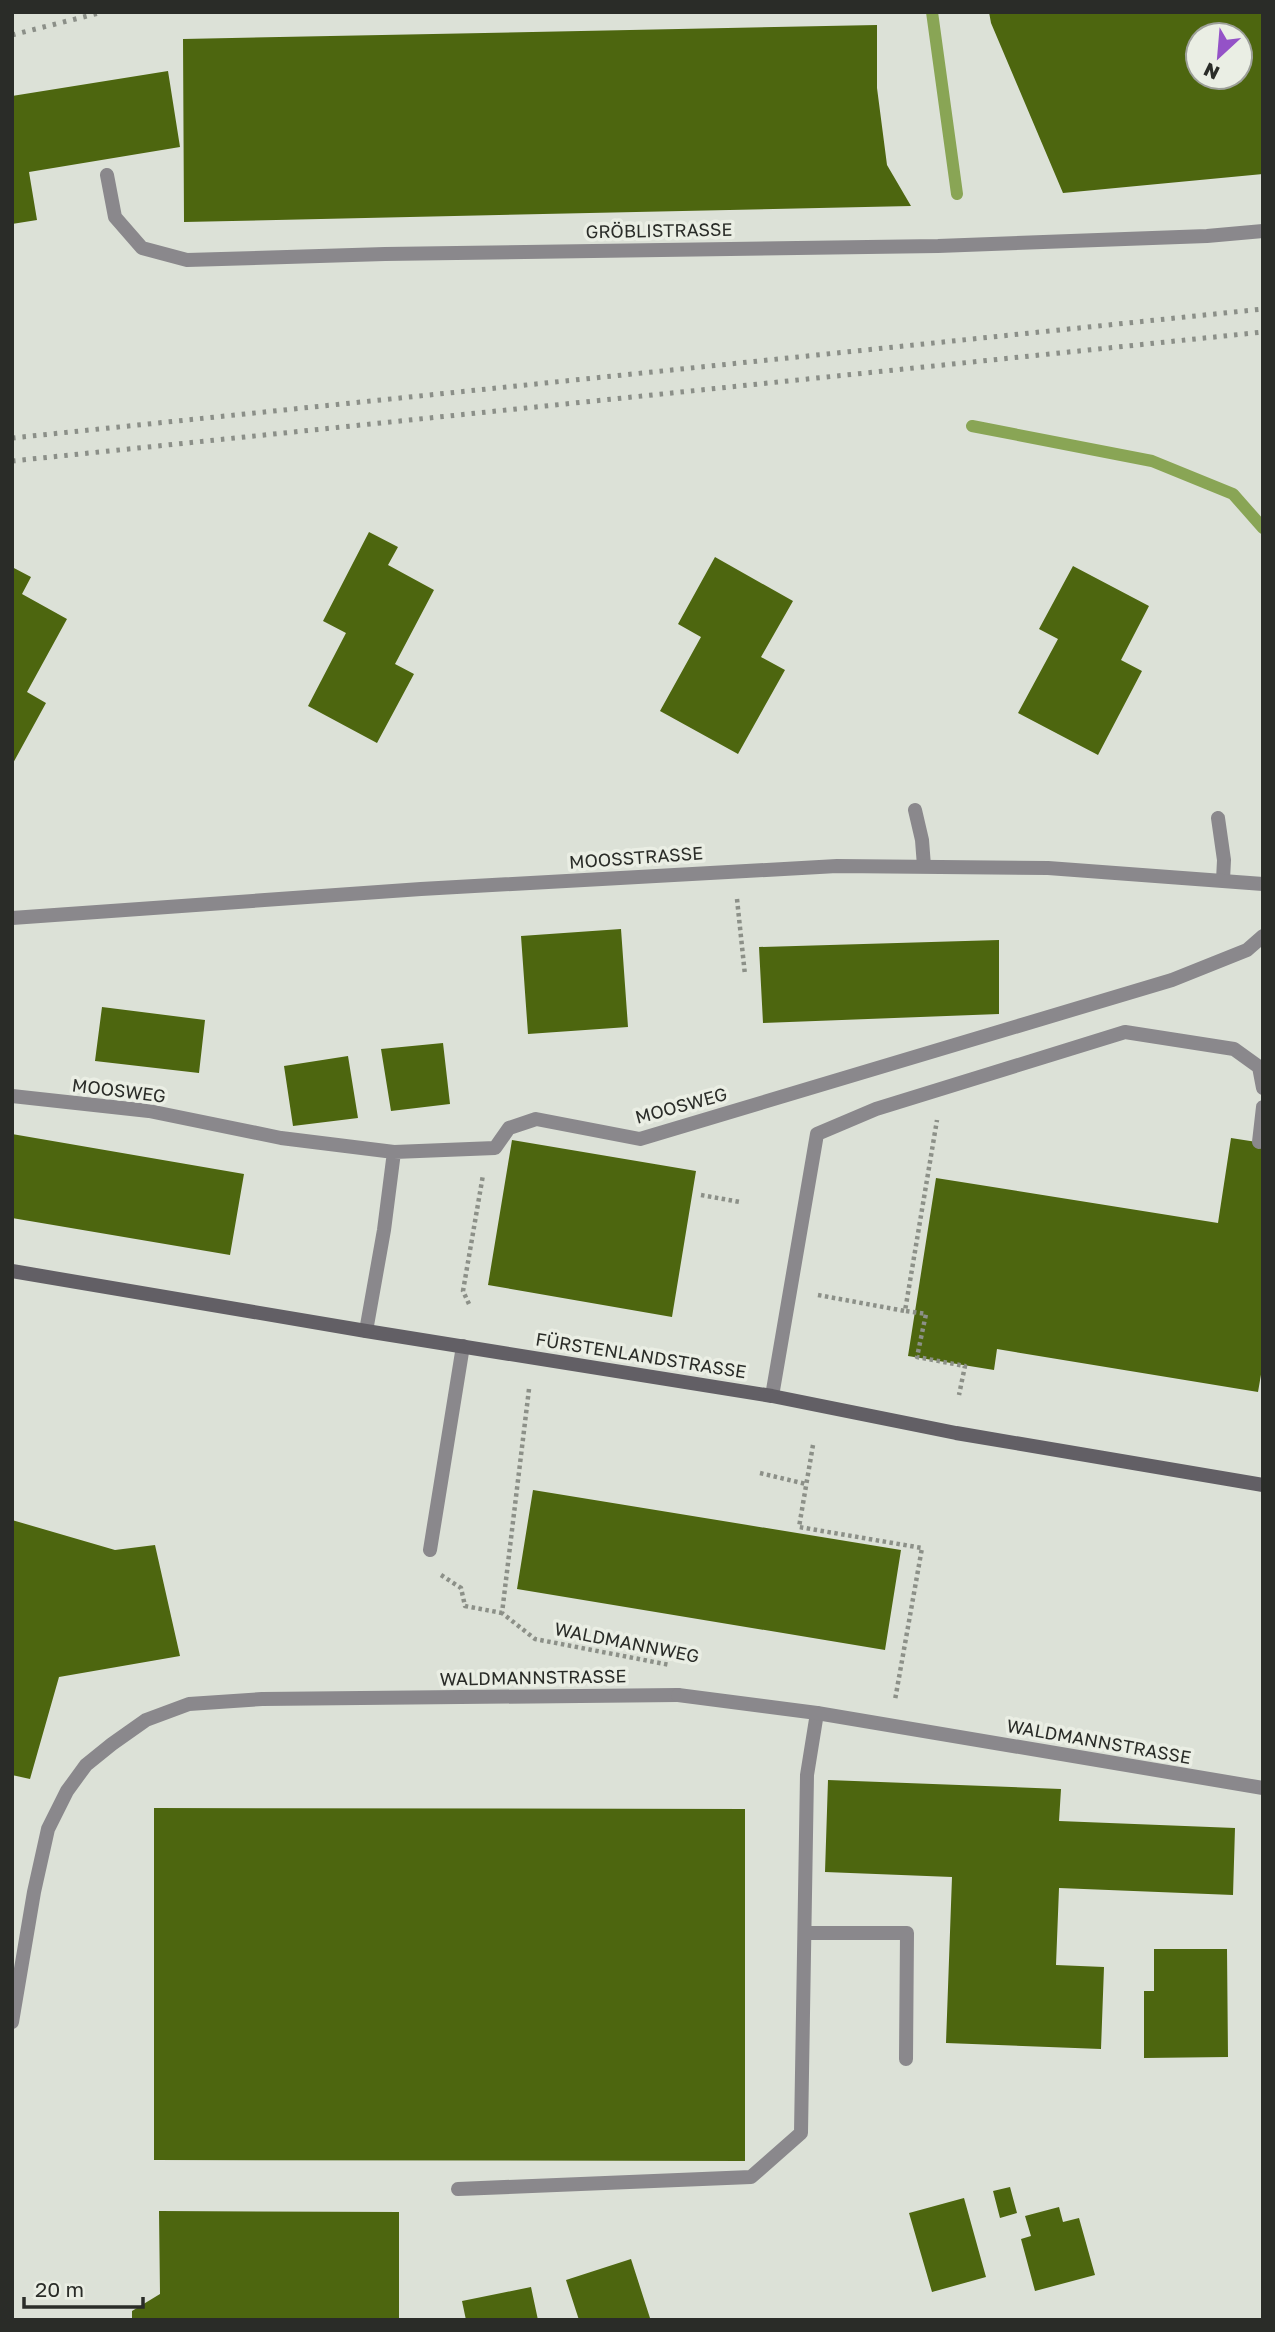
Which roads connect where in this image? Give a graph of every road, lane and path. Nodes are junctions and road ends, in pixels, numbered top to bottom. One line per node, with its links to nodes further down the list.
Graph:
1 (107, 175): 2 (street, GRÖBLISTRASSE)
2 (1263, 231)
3 (915, 810): 5 (street)
4 (1217, 818): 6 (street)
5 (924, 866): 6 (street, MOOSSTRASSE); 9 (street, MOOSSTRASSE)
6 (1223, 880): 7 (street, MOOSSTRASSE)
7 (1263, 884)
8 (737, 894): 11 (path)
9 (12, 918)
10 (1263, 936): 17 (street, MOOSWEG)
11 (745, 975)
12 (1263, 1088): 22 (street)
13 (12, 1097): 18 (street, MOOSWEG)
14 (1263, 1107): 16 (street)
15 (937, 1120): 24 (path)
16 (1259, 1142)
17 (488, 1148): 18 (street, MOOSWEG); 23 (path)
18 (394, 1152): 25 (street)
19 (701, 1195): 20 (path)
20 (740, 1202)
21 (12, 1270): 25 (main road, FÜRSTENLANDSTRASSE)
22 (790, 1291): 24 (path); 29 (street)
23 (468, 1304)
24 (905, 1311): 28 (path)
25 (366, 1331): 26 (main road, FÜRSTENLANDSTRASSE)
26 (463, 1346): 29 (main road, FÜRSTENLANDSTRASSE); 34 (street)
27 (529, 1389): 36 (path)
28 (959, 1395)
29 (772, 1396): 33 (main road, FÜRSTENLANDSTRASSE)
30 (813, 1445): 32 (path)
31 (760, 1473): 32 (path)
32 (806, 1484): 38 (path)
33 (1263, 1485)
34 (430, 1550)
35 (433, 1570): 36 (path)
36 (502, 1613): 37 (path, WALDMANNWEG)
37 (681, 1667)
38 (895, 1701)
39 (817, 1713): 40 (street, WALDMANNSTRASSE); 41 (street); 42 (street, WALDMANNSTRASSE)
40 (1263, 1788)
41 (805, 1933): 43 (street); 44 (street)
42 (12, 2022)
43 (906, 2059)
44 (458, 2189)

